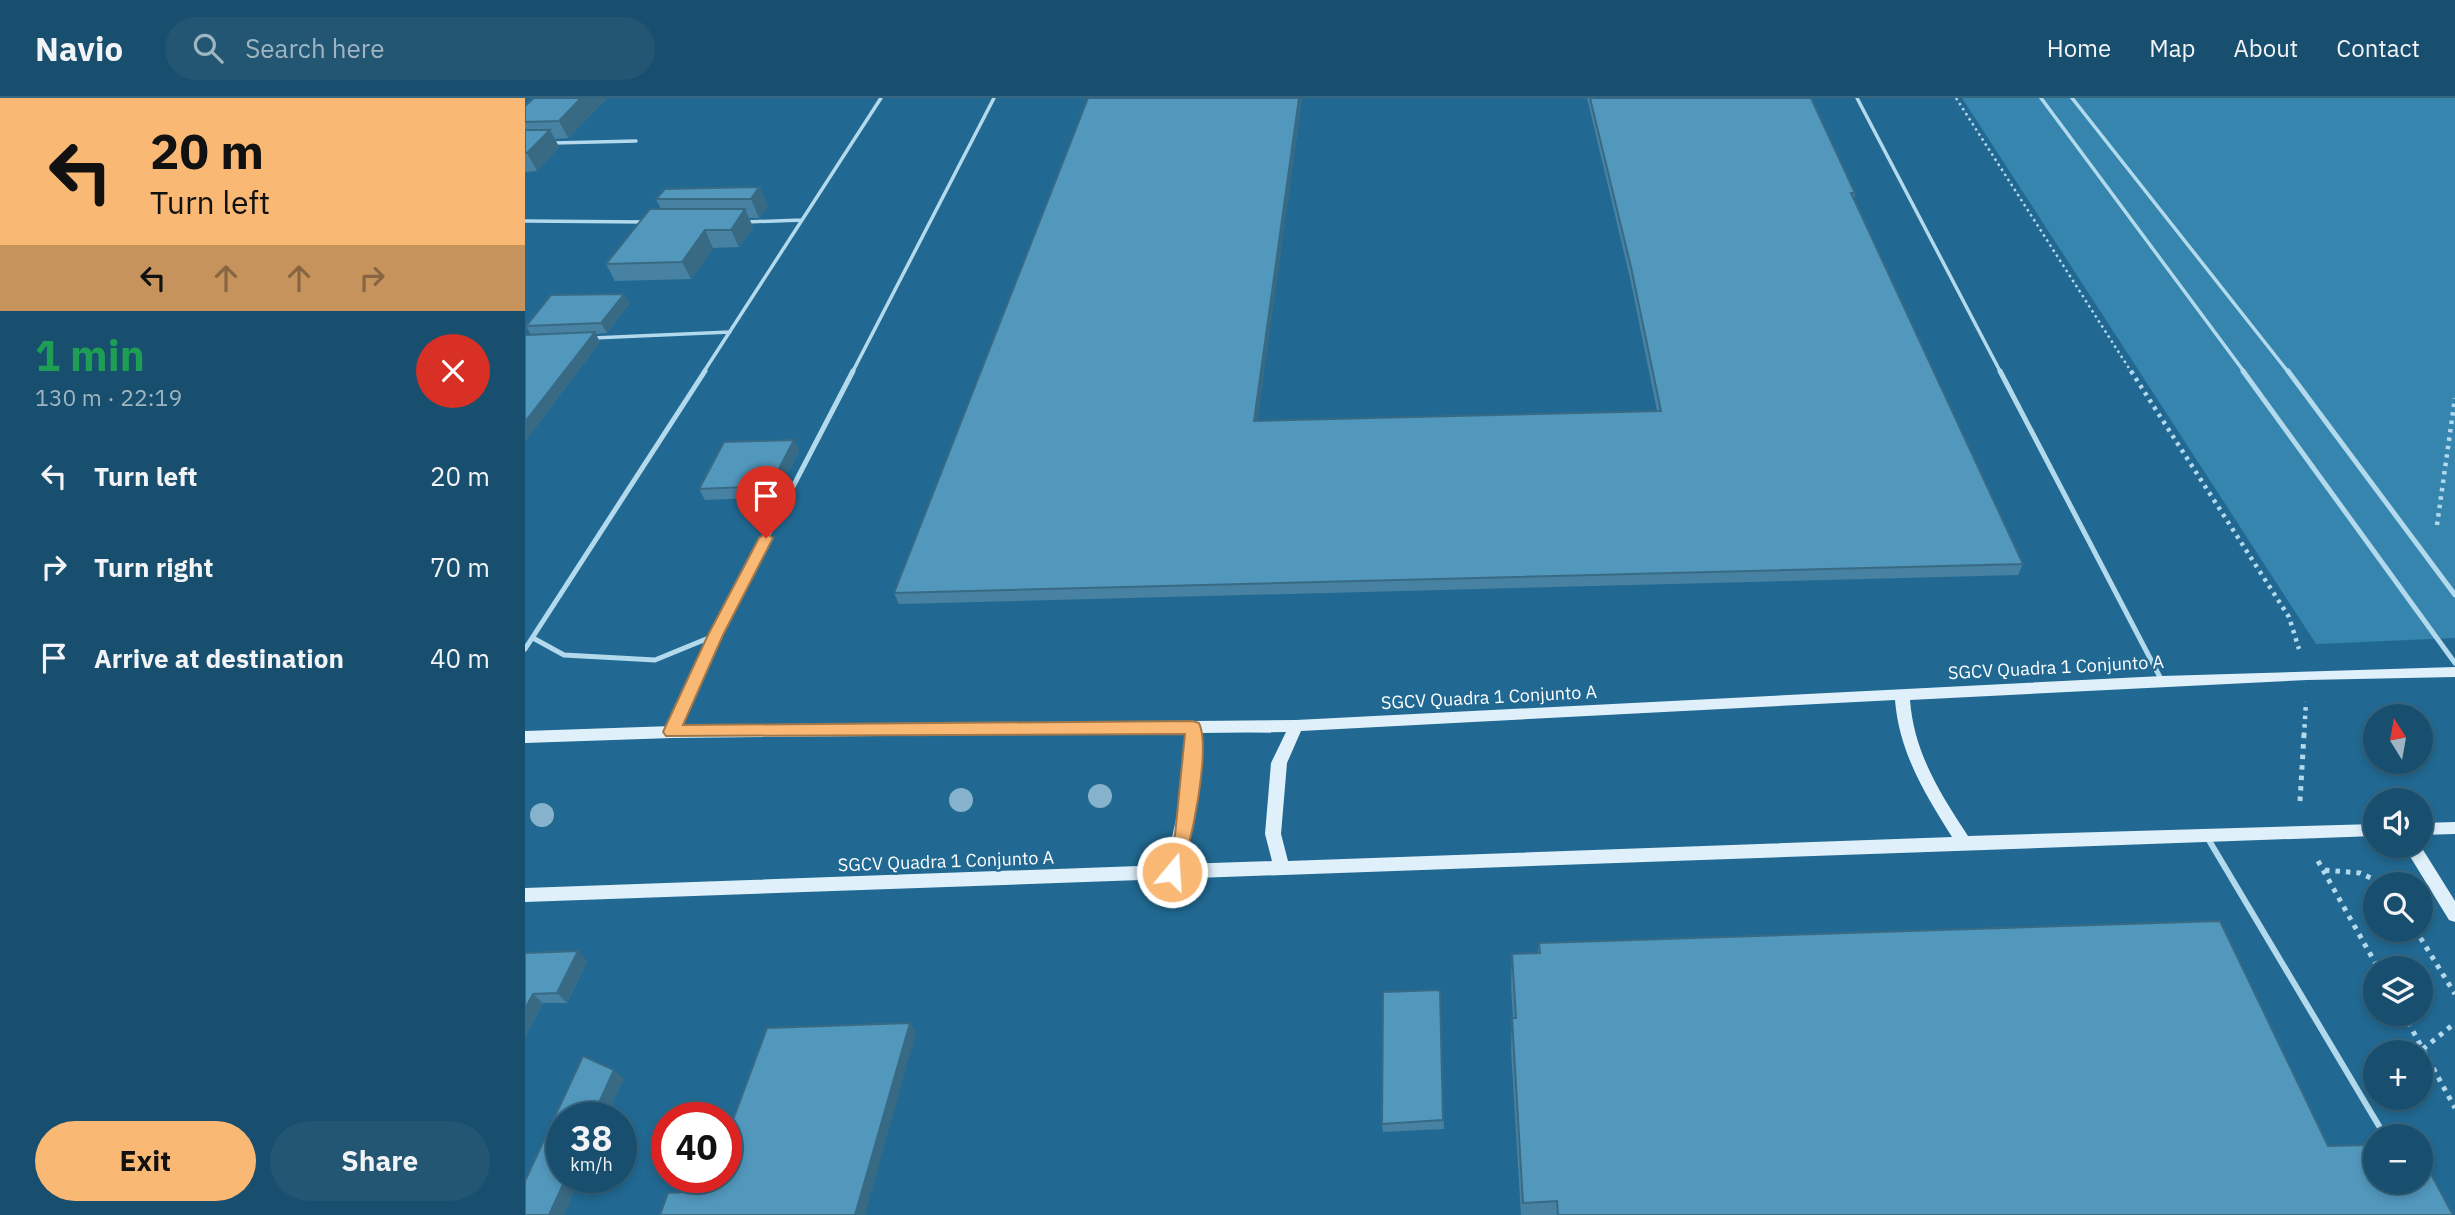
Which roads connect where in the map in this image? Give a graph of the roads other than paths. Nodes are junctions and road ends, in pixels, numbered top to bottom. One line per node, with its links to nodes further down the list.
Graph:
1 (881, 98): 8 (lane)
2 (994, 98): 15 (lane)
3 (1857, 98): 20 (lane)
4 (2041, 98): 18 (lane)
5 (2071, 98): 14 (lane)
6 (636, 141): 7 (lane)
7 (553, 143)
8 (802, 220): 11 (lane); 12 (lane)
9 (525, 221): 10 (lane)
10 (646, 222)
11 (740, 223)
12 (730, 332): 13 (lane); 16 (lane)
13 (580, 339)
14 (2455, 595)
15 (716, 635): 16 (lane); 24 (lane)
16 (533, 638): 17 (lane)
17 (525, 649)
18 (2455, 663)
19 (2455, 672): 20 (street, SGCV Quadra 1 Conjunto A)
20 (2162, 681): 21 (street, SGCV Quadra 1 Conjunto A)
21 (1902, 694): 22 (street, SGCV Quadra 1 Conjunto A); 30 (street)
22 (1296, 726): 23 (street, SGCV Quadra 1 Conjunto A); 32 (street)
23 (1193, 727): 24 (street, SGCV Quadra 1 Conjunto A); 33 (street)
24 (672, 732): 25 (street, SGCV Quadra 1 Conjunto A)
25 (525, 737)
26 (2455, 828): 27 (street)
27 (2433, 829)
28 (2363, 830): 29 (street, SGCV Quadra 1 Conjunto A)
29 (2207, 837): 30 (street, SGCV Quadra 1 Conjunto A); 36 (lane)
30 (1964, 843): 32 (street, SGCV Quadra 1 Conjunto A)
31 (2419, 858): 35 (street)
32 (1282, 869): 33 (street, SGCV Quadra 1 Conjunto A)
33 (1172, 872): 34 (street, SGCV Quadra 1 Conjunto A)
34 (525, 895)
35 (2455, 915)
36 (2378, 1124)

